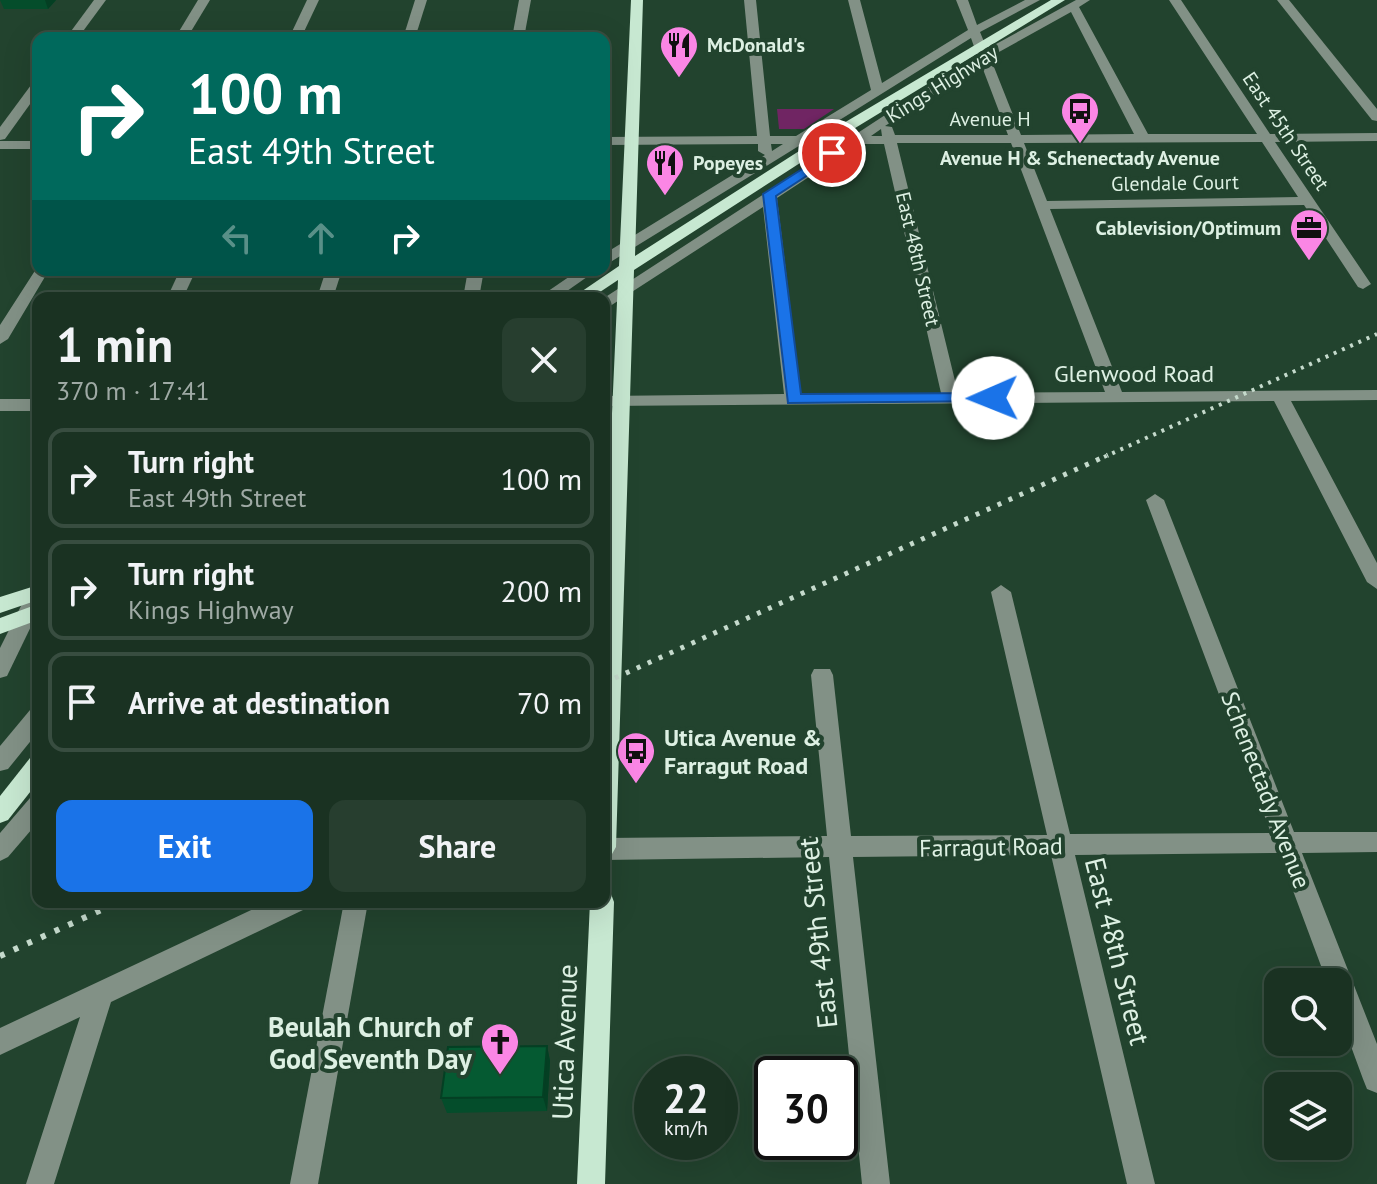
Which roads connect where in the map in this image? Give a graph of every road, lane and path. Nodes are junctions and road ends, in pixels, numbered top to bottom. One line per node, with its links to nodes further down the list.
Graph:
1 (100, 0): 17 (street)
2 (204, 0): 18 (street)
3 (313, 0): 19 (street)
4 (421, 0): 20 (street)
5 (525, 0): 21 (street)
6 (637, 0): 38 (main road)
7 (750, 0): 39 (street)
8 (854, 0): 24 (street)
9 (962, 0): 22 (street)
10 (1034, 0): 22 (street, Kings Highway)
11 (1059, 0): 16 (main road, Kings Highway)
12 (1175, 0): 31 (street, East 45th Street)
13 (1283, 0): 26 (street)
14 (1078, 3): 15 (street, Kings Highway); 30 (street)
15 (1055, 16): 16 (main road); 22 (street, Kings Highway)
16 (1020, 21): 22 (main road, Kings Highway)
17 (76, 32)
18 (185, 32)
19 (298, 32)
20 (411, 32)
21 (519, 32)
22 (979, 44): 23 (main road, Kings Highway); 24 (street, Kings Highway); 27 (street, Kings Highway); 32 (street)
23 (936, 71): 24 (main road); 34 (main road, Kings Highway)
24 (883, 89): 33 (street, Kings Highway)
25 (32, 92): 28 (street)
26 (1377, 117)
27 (885, 119): 35 (street, Kings Highway); 36 (street, East 48th Street)
28 (0, 136)
29 (1377, 137): 31 (street, Avenue H)
30 (1143, 138): 31 (street, Avenue H); 32 (street, Avenue H)
31 (1266, 138): 44 (street, East 45th Street)
32 (1016, 139): 36 (street, Avenue H); 45 (street)
33 (800, 140): 34 (street, Avenue H); 39 (street, Avenue H); 42 (street, Kings Highway)
34 (826, 140): 35 (street, Avenue H); 47 (main road, Kings Highway)
35 (853, 140): 36 (street, Avenue H); 43 (street, Kings Highway)
36 (889, 140): 62 (street, East 48th Street)
37 (610, 141): 38 (street, Avenue H)
38 (632, 141): 39 (street, Avenue H); 48 (main road)
39 (764, 141): 42 (street)
40 (0, 145): 41 (street)
41 (32, 145)
42 (766, 161): 48 (street, Kings Highway)
43 (769, 194): 46 (street, Kings Highway); 63 (street)
44 (1308, 201): 45 (street, Glendale Court); 53 (street, East 45th Street)
45 (1041, 205): 61 (street)
46 (734, 217): 47 (main road); 54 (street, Kings Highway)
47 (689, 228): 50 (main road, Kings Highway)
48 (628, 246): 49 (street, Kings Highway); 50 (main road)
49 (610, 257)
50 (627, 267): 54 (main road); 56 (main road, Kings Highway)
51 (37, 276): 58 (street)
52 (580, 276): 55 (street)
53 (1363, 284)
54 (627, 289): 57 (street, Kings Highway); 64 (main road)
55 (555, 292)
56 (589, 292)
57 (610, 301)
58 (0, 339)
59 (1377, 395): 60 (street, Glenwood Road)
60 (1280, 396): 61 (street, Glenwood Road); 69 (street)
61 (1116, 397): 62 (street, Glenwood Road)
62 (951, 398): 63 (street, Glenwood Road)
63 (793, 399): 64 (street, Glenwood Road)
64 (613, 401): 68 (main road)
65 (0, 405): 66 (street)
66 (32, 405)
67 (1155, 500): 84 (street, Schenectady Avenue)
68 (610, 550)
69 (1377, 582)
70 (1001, 592): 85 (street, East 48th Street)
71 (32, 594): 72 (main road)
72 (0, 605)
73 (32, 614): 74 (main road); 75 (street)
74 (0, 626)
75 (0, 670)
76 (822, 675): 87 (street, East 49th Street)
77 (32, 720): 78 (street)
78 (9, 736): 79 (street)
79 (0, 762)
80 (32, 773): 82 (main road)
81 (32, 812): 88 (street)
82 (0, 813)
83 (1377, 842): 84 (street, Farragut Road)
84 (1287, 843): 85 (street, Farragut Road); 94 (street, Schenectady Avenue)
85 (1059, 846): 87 (street, Farragut Road); 99 (street, East 48th Street)
86 (610, 848): 87 (street, Farragut Road)
87 (840, 849): 98 (street, East 49th Street)
88 (0, 850)
89 (281, 908): 92 (street)
90 (355, 908): 96 (street)
91 (602, 908): 97 (main road, Utica Avenue)
92 (101, 993): 93 (street); 95 (street)
93 (0, 1042)
94 (1377, 1079)
95 (40, 1184)
96 (304, 1184)
97 (591, 1184)
98 (876, 1184)
99 (1141, 1184)

